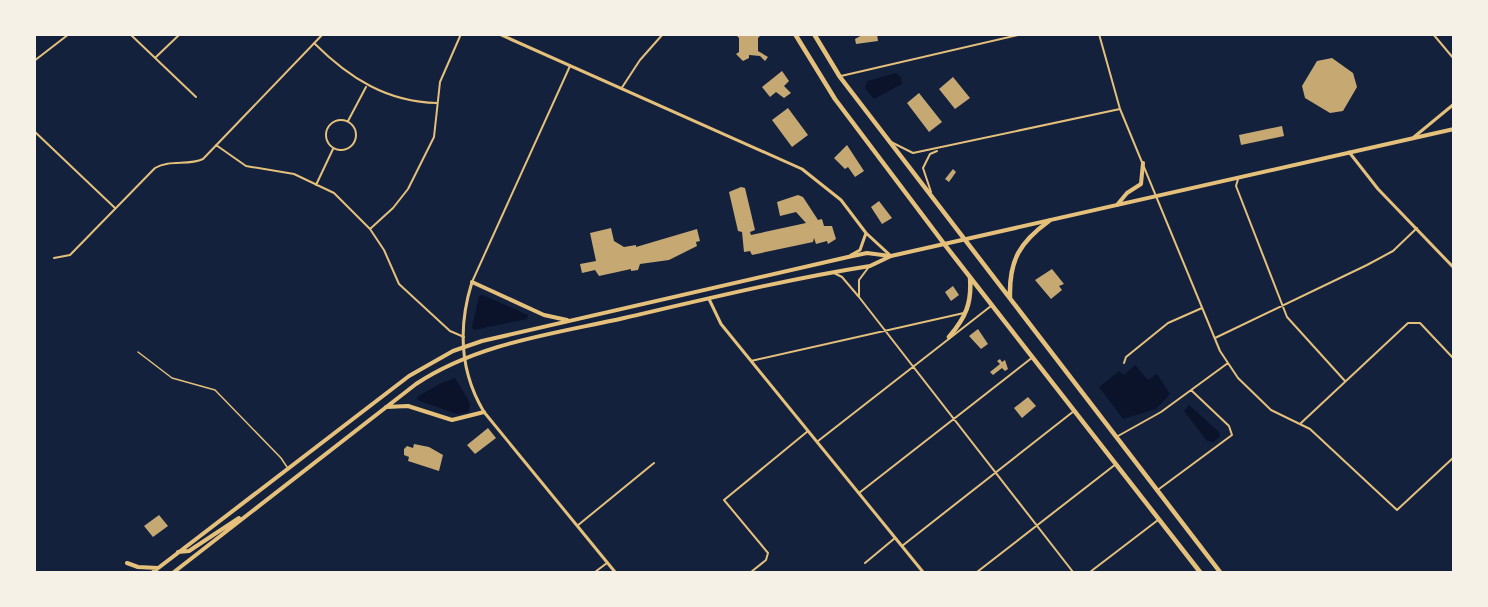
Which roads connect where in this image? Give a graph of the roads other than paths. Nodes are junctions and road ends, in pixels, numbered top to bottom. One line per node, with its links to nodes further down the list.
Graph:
1 (69, 34): 16 (street)
2 (130, 34): 14 (street)
3 (180, 34): 14 (street)
4 (323, 34): 13 (street)
5 (461, 34): 22 (street)
6 (499, 34): 17 (street)
7 (663, 34): 20 (street)
8 (795, 34): 46 (highway)
9 (814, 34): 18 (highway)
10 (1023, 34): 18 (street)
11 (1099, 34): 24 (street)
12 (1433, 34): 15 (street)
13 (314, 43): 19 (street); 30 (street)
14 (156, 57): 21 (street)
15 (1454, 59)
16 (34, 61)
17 (570, 66): 20 (street); 54 (street)
18 (840, 77): 29 (highway)
19 (367, 86): 22 (street); 25 (street)
20 (621, 89): 44 (street)
21 (196, 97)
22 (438, 103): 43 (street)
23 (1454, 104): 28 (street)
24 (1120, 109): 32 (street); 34 (street)
25 (348, 121): 31 (street); 31 (street)
26 (1454, 129): 28 (main road)
27 (34, 131): 40 (street)
28 (1414, 136): 33 (main road)
29 (889, 141): 32 (street); 38 (highway)
30 (216, 146): 36 (street); 40 (street)
31 (334, 148): 36 (street)
32 (939, 149): 38 (street)
33 (1349, 152): 35 (main road); 42 (street)
34 (1143, 164): 37 (street); 39 (main road)
35 (1238, 176): 37 (main road); 59 (street)
36 (316, 184): 43 (street)
37 (1157, 196): 39 (main road); 60 (street)
38 (933, 197): 45 (highway)
39 (1116, 206): 41 (main road)
40 (116, 209): 49 (street)
41 (1049, 221): 45 (main road); 56 (highway)
42 (1417, 228): 51 (street); 59 (street)
43 (370, 229): 64 (street)
44 (866, 233): 47 (street); 48 (street)
45 (965, 240): 46 (main road); 56 (highway)
46 (945, 245): 47 (main road); 53 (highway)
47 (891, 256): 48 (main road); 50 (main road)
48 (848, 257): 62 (main road)
49 (54, 258)
50 (870, 266): 52 (main road); 55 (street)
51 (1454, 268)
52 (831, 272): 55 (street); 57 (main road)
53 (970, 277): 58 (highway); 61 (highway)
54 (472, 282): 62 (main road); 64 (street)
55 (859, 297): 63 (street)
56 (1010, 297): 84 (highway)
57 (709, 299): 69 (main road); 72 (street)
58 (993, 304): 65 (street); 70 (highway)
59 (1282, 307): 66 (street); 76 (street)
60 (1202, 308): 66 (street); 73 (street)
61 (967, 312): 63 (street); 65 (highway)
62 (571, 320): 67 (main road)
63 (884, 330): 72 (street); 75 (street)
64 (464, 337): 67 (street)
65 (950, 337): 75 (street)
66 (1215, 338): 74 (street)
67 (464, 347): 69 (street); 89 (main road)
68 (138, 352): 89 (lane)
69 (464, 357): 78 (main road); 80 (street)
70 (1033, 357): 79 (highway); 81 (street)
71 (1454, 359): 76 (street)
72 (751, 361): 83 (street)
73 (1124, 363)
74 (1228, 363): 77 (street); 82 (street)
75 (912, 367): 81 (street); 85 (street)
76 (1345, 381): 82 (street)
77 (1191, 390): 84 (street); 91 (street)
78 (386, 407): 80 (main road); 93 (main road)
79 (1074, 411): 88 (highway); 90 (street)
80 (484, 412): 95 (street)
81 (954, 420): 90 (street); 92 (street)
82 (1300, 423): 86 (street)
83 (808, 431): 85 (street); 108 (street)
84 (1115, 437): 91 (highway)
85 (816, 442): 92 (street)
86 (1454, 457)
87 (654, 463): 95 (street)
88 (1116, 464): 94 (highway); 96 (street)
89 (287, 468): 99 (main road)
90 (995, 474): 96 (street); 98 (street)
91 (1156, 490): 114 (highway)
92 (859, 493): 97 (street)
93 (252, 510): 99 (main road); 105 (main road)
94 (1158, 520): 112 (street); 113 (highway)
95 (577, 526): 101 (street)
96 (1036, 526): 110 (street); 111 (street)
97 (895, 538): 98 (street); 102 (street)
98 (902, 546): 109 (street)
99 (177, 552): 103 (main road)
100 (127, 563): 103 (main road)
101 (607, 563): 106 (street); 107 (street)
102 (865, 563)
103 (159, 568): 104 (main road)
104 (151, 573)
105 (174, 573)
106 (595, 573)
107 (615, 573)
108 (751, 573)
109 (923, 573)
110 (977, 573)
111 (1073, 573)
112 (1090, 573)
113 (1200, 573)
114 (1220, 573)

